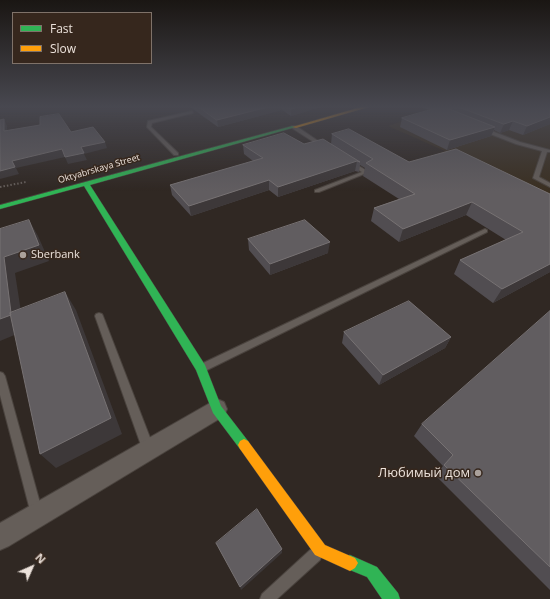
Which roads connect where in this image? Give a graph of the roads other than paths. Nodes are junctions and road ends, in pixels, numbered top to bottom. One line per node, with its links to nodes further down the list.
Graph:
1 (157, 135): 8 (lane)
2 (247, 135): 8 (main road)
3 (265, 135): 10 (main road, Oktyabrskaya Street)
4 (306, 135): 7 (lane)
5 (498, 135): 6 (lane)
6 (547, 150): 11 (lane)
7 (333, 152)
8 (176, 154): 13 (main road)
9 (346, 160): 12 (lane)
10 (86, 184): 14 (main road, Oktyabrskaya Street); 17 (main road)
11 (550, 185)
12 (318, 191)
13 (0, 202)
14 (0, 207)
15 (485, 231): 17 (lane)
16 (99, 316): 20 (lane)
17 (202, 368): 19 (main road)
18 (0, 376): 21 (lane)
19 (217, 409): 20 (street); 23 (main road)
20 (148, 448): 21 (street)
21 (38, 514): 22 (street)
22 (0, 537)
23 (320, 550): 24 (lane); 25 (main road)
24 (267, 599)
25 (392, 599)

